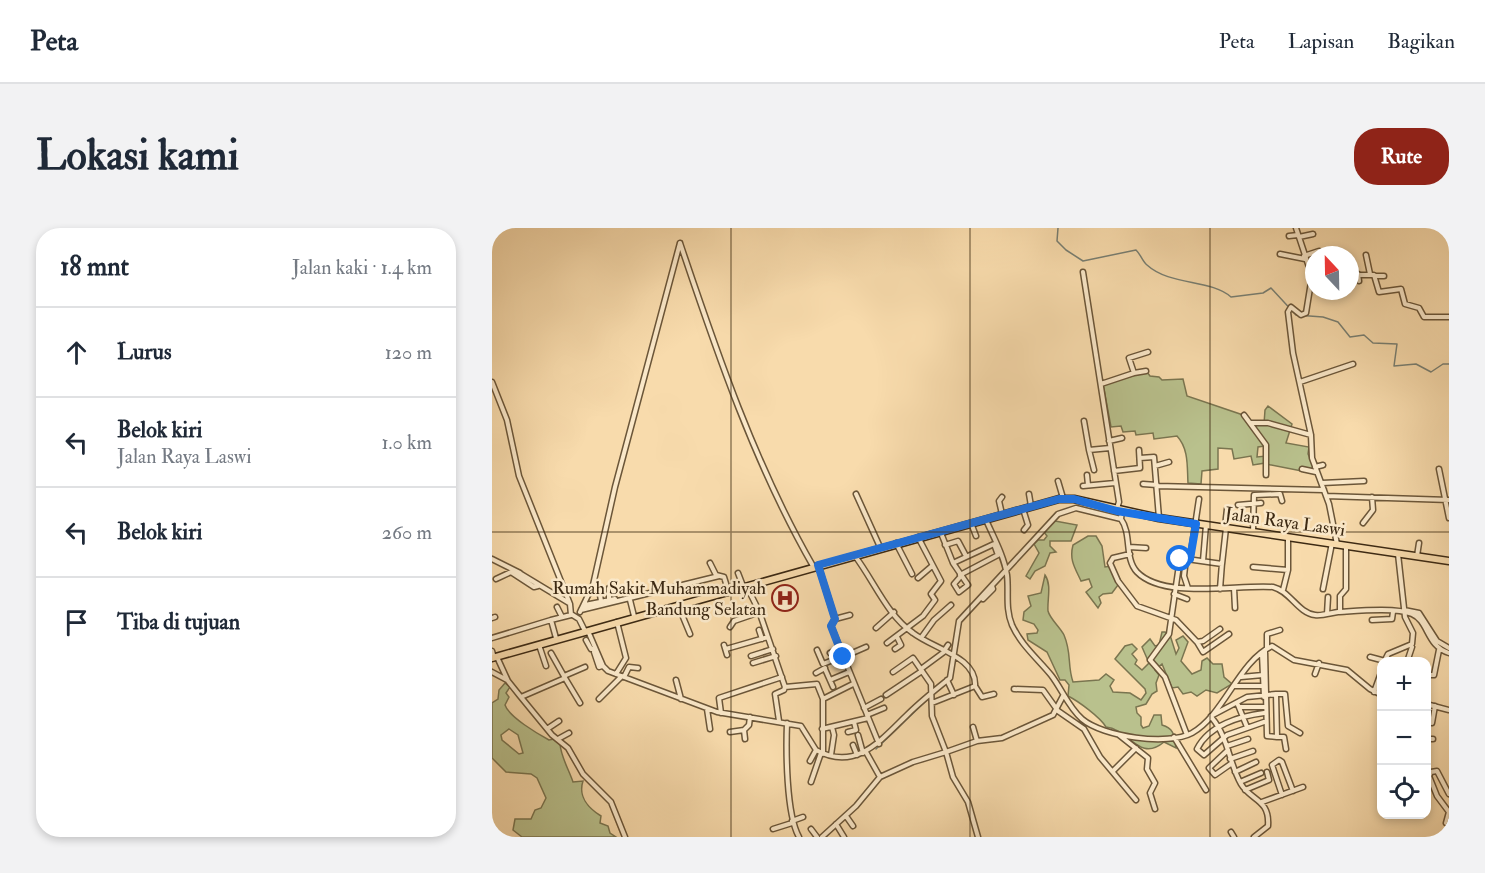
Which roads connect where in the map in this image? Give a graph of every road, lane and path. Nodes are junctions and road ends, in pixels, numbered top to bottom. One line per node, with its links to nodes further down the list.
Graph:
1 (1296, 228): 4 (street)
2 (1313, 234): 4 (street)
3 (1289, 236): 4 (street)
4 (1299, 236): 7 (street)
5 (1280, 254): 7 (street)
6 (1366, 255): 10 (street)
7 (1305, 257)
8 (1083, 272): 21 (street)
9 (1359, 274): 10 (street)
10 (1370, 274): 11 (street)
11 (1375, 276): 12 (street); 14 (street)
12 (1384, 276)
13 (1308, 300): 20 (street)
14 (1449, 317)
15 (1148, 352): 18 (street)
16 (1353, 364): 20 (street)
17 (1146, 371): 18 (street)
18 (1134, 373): 21 (street)
19 (492, 382): 134 (street)
20 (1300, 382): 25 (street)
21 (1101, 384): 27 (street)
22 (1244, 415): 24 (street)
23 (1084, 421): 29 (street)
24 (1250, 423): 25 (street); 41 (street)
25 (1311, 435): 36 (street)
26 (1122, 438): 27 (street)
27 (1109, 441): 28 (street)
28 (1110, 448): 29 (street); 39 (street)
29 (1089, 450): 38 (street)
30 (1139, 450): 31 (street)
31 (1140, 458): 34 (street); 39 (street)
32 (1169, 462): 34 (street)
33 (1323, 465): 36 (street)
34 (1155, 466): 49 (street)
35 (1302, 469): 36 (street)
36 (1316, 469): 47 (street)
37 (1439, 469): 58 (street)
38 (1094, 470)
39 (1113, 471): 46 (street)
40 (1087, 475): 46 (street)
41 (1266, 475)
42 (767, 477): 43 (street); 105 (street); 137 (street)
43 (759, 480)
44 (1058, 481): 56 (street)
45 (1364, 481): 47 (street)
46 (1115, 483): 66 (street)
47 (1322, 483): 50 (street)
48 (1143, 484): 49 (street)
49 (1157, 486): 50 (street); 68 (street)
50 (1324, 490): 53 (street)
51 (856, 494): 90 (street)
52 (1029, 494): 63 (street)
53 (1326, 496): 55 (street); 86 (street)
54 (1002, 497): 67 (street)
55 (1372, 497): 58 (street); 73 (street)
56 (1063, 498): 63 (main road, Jalan Raya Laswi); 66 (main road, Jalan Raya Laswi)
57 (1198, 499): 74 (street)
58 (1447, 500): 69 (street)
59 (1282, 501): 60 (street)
60 (1253, 503): 61 (street); 62 (street); 79 (street)
61 (1261, 503)
62 (1238, 505)
63 (1031, 506): 64 (main road, Jalan Raya Laswi)
64 (1023, 508): 67 (main road, Jalan Raya Laswi); 77 (street)
65 (1227, 509): 76 (street)
66 (1120, 511): 68 (main road, Jalan Raya Laswi); 71 (street)
67 (1002, 514): 70 (main road, Jalan Raya Laswi)
68 (1159, 518): 74 (main road, Jalan Raya Laswi)
69 (1449, 518)
70 (986, 519): 72 (main road, Jalan Raya Laswi); 88 (street)
71 (1121, 519): 91 (street); 112 (street)
72 (971, 522): 78 (main road, Jalan Raya Laswi); 81 (street)
73 (1363, 523)
74 (1196, 524): 75 (main road, Jalan Raya Laswi); 98 (street)
75 (1206, 525): 76 (main road, Jalan Raya Laswi); 100 (street)
76 (1226, 528): 79 (main road, Jalan Raya Laswi); 104 (street)
77 (1024, 530)
78 (940, 531): 80 (main road, Jalan Raya Laswi); 87 (street)
79 (1254, 532): 82 (main road, Jalan Raya Laswi)
80 (917, 536): 84 (main road, Jalan Raya Laswi); 106 (street)
81 (976, 536)
82 (1287, 537): 86 (main road, Jalan Raya Laswi); 108 (street)
83 (1005, 542): 88 (street)
84 (896, 543): 90 (main road, Jalan Raya Laswi); 111 (street)
85 (1419, 543): 97 (street)
86 (1334, 544): 89 (main road, Jalan Raya Laswi); 123 (street)
87 (945, 545): 96 (street); 103 (street)
88 (998, 546): 112 (street)
89 (1346, 546): 94 (main road, Jalan Raya Laswi); 143 (street)
90 (880, 547): 95 (main road, Jalan Raya Laswi)
91 (1129, 547): 92 (street); 93 (street)
92 (1146, 548)
93 (1130, 554): 118 (street); 150 (street)
94 (1398, 554): 97 (main road, Jalan Raya Laswi); 140 (street)
95 (854, 555): 105 (main road, Jalan Raya Laswi); 142 (street)
96 (966, 556): 103 (street); 103 (street)
97 (1417, 556): 101 (main road, Jalan Raya Laswi)
98 (1188, 558): 100 (street); 118 (street); 120 (street)
99 (492, 559): 110 (street)
100 (1203, 561): 104 (street)
101 (1449, 561)
102 (710, 563): 113 (street)
103 (952, 563)
104 (1222, 563): 125 (street)
105 (815, 566): 117 (main road, Jalan Raya Laswi); 151 (street)
106 (932, 566): 114 (street); 157 (street)
107 (1253, 567): 108 (street)
108 (1288, 570): 126 (street)
109 (738, 573): 117 (street)
110 (519, 574): 115 (street); 116 (street); 134 (street)
111 (912, 574)
112 (1006, 574): 122 (street); 236 (street)
113 (719, 576): 124 (street); 132 (street)
114 (918, 578)
115 (496, 579)
116 (512, 579)
117 (744, 586): 124 (main road, Jalan Raya Laswi); 141 (street)
118 (1175, 587): 120 (street); 127 (street)
119 (609, 588): 133 (street)
120 (1188, 588): 125 (street)
121 (1234, 588): 125 (street); 126 (street); 139 (street)
122 (990, 589): 130 (street); 197 (street)
123 (1323, 589)
124 (728, 590): 135 (main road, Jalan Raya Laswi)
125 (1220, 590)
126 (1283, 590): 146 (street)
127 (1174, 594): 131 (street); 150 (street)
128 (600, 595): 133 (street)
129 (1328, 597): 146 (street)
130 (983, 599)
131 (1187, 599)
132 (630, 600): 137 (street); 148 (street)
133 (601, 601): 137 (street)
134 (570, 604): 145 (street)
135 (678, 604): 148 (main road, Jalan Raya Laswi); 162 (street)
136 (951, 604): 168 (street)
137 (584, 605)
138 (557, 607): 149 (street)
139 (1235, 608)
140 (1404, 611): 144 (street); 175 (street); 178 (street); 184 (street)
141 (760, 612): 155 (street); 164 (street)
142 (894, 612): 156 (street); 157 (street)
143 (1340, 612): 144 (street); 146 (street)
144 (1393, 612): 152 (street)
145 (572, 614): 149 (street); 159 (street)
146 (1327, 614)
147 (850, 615): 151 (street)
148 (634, 616): 154 (main road, Jalan Raya Laswi)
149 (562, 617): 153 (street)
150 (1169, 617): 171 (street); 282 (street)
151 (835, 619): 177 (street)
152 (1372, 620)
153 (551, 621): 166 (street); 167 (street)
154 (617, 621): 159 (main road, Jalan Raya Laswi); 210 (street)
155 (730, 627)
156 (876, 628)
157 (908, 629): 165 (street); 168 (street)
158 (1220, 629): 171 (street)
159 (586, 630): 167 (main road, Jalan Raya Laswi); 179 (street)
160 (759, 630): 169 (street)
161 (1280, 630): 186 (street)
162 (690, 634)
163 (1229, 634): 171 (street)
164 (768, 637): 169 (street); 180 (street)
165 (897, 637): 172 (street); 181 (street)
166 (492, 638)
167 (556, 638): 173 (main road, Jalan Raya Laswi)
168 (921, 638): 185 (street)
169 (762, 639): 182 (street)
170 (586, 640): 179 (street)
171 (1197, 642)
172 (887, 643)
173 (539, 644): 190 (main road, Jalan Raya Laswi); 201 (street)
174 (948, 645): 185 (street)
175 (1412, 646): 195 (street); 196 (street)
176 (866, 647): 193 (street)
177 (840, 648): 188 (street); 193 (street)
178 (1449, 648)
179 (594, 649): 210 (street)
180 (773, 649): 191 (street); 192 (street)
181 (895, 649)
182 (726, 650)
183 (817, 650): 203 (street)
184 (1439, 650): 189 (street); 213 (street)
185 (944, 651): 197 (street); 205 (street)
186 (1264, 651): 200 (street); 212 (street); 217 (street); 237 (street)
187 (550, 653): 214 (street)
188 (830, 653)
189 (1449, 653)
190 (494, 656): 220 (street)
191 (751, 656)
192 (776, 656): 199 (street); 216 (street)
193 (843, 656): 203 (street); 207 (street)
194 (1370, 657): 198 (street)
195 (1387, 657)
196 (1409, 657)
197 (956, 659): 221 (street); 224 (street)
198 (1377, 659)
199 (753, 663)
200 (1319, 663): 211 (street); 230 (street)
201 (546, 666)
202 (585, 667): 214 (street)
203 (824, 667): 209 (street); 219 (street)
204 (638, 668): 215 (street)
205 (921, 670): 208 (street); 234 (street); 239 (street)
206 (492, 672): 220 (street)
207 (849, 672): 219 (street); 222 (street)
208 (893, 672)
209 (816, 673)
210 (616, 674): 215 (street)
211 (1315, 674)
212 (1263, 675): 217 (street); 226 (street)
213 (1431, 675)
214 (565, 677): 238 (street); 244 (street)
215 (623, 677): 240 (street); 241 (street)
216 (782, 677): 227 (street); 254 (street)
217 (1241, 677): 225 (street)
218 (676, 680): 241 (street)
219 (831, 680): 228 (street)
220 (508, 681): 238 (street)
221 (948, 681): 235 (street); 239 (street)
222 (854, 684): 242 (street); 249 (street)
223 (1377, 684): 230 (street)
224 (975, 686): 232 (street); 235 (street)
225 (1233, 686): 226 (street); 261 (street)
226 (1263, 686): 237 (street)
227 (785, 687): 242 (street); 262 (street)
228 (833, 687)
229 (1014, 689): 253 (street)
230 (1374, 692): 231 (street)
231 (1377, 693)
232 (993, 694)
233 (1275, 694): 237 (street); 255 (street); 257 (street)
234 (886, 695)
235 (954, 695): 239 (street)
236 (1063, 695): 253 (street); 280 (street)
237 (1265, 695): 245 (street); 248 (street)
238 (521, 697): 272 (street)
239 (932, 697): 291 (street); 300 (street)
240 (599, 699)
241 (681, 699): 251 (street)
242 (823, 699): 274 (street)
243 (880, 699): 249 (street)
244 (580, 703)
245 (1238, 705): 248 (street); 258 (street); 261 (street)
246 (1431, 705): 247 (street)
247 (1435, 706): 252 (street); 266 (street)
248 (1265, 707): 256 (street)
249 (864, 708): 260 (street)
250 (884, 708): 260 (street)
251 (706, 710): 254 (street); 273 (street)
252 (1449, 710)
253 (1058, 711): 290 (street); 308 (street)
254 (721, 712): 259 (street)
255 (1286, 713): 257 (street); 278 (street)
256 (1265, 714): 257 (street); 258 (street); 265 (street); 283 (street)
257 (1276, 714): 286 (street)
258 (1242, 716): 270 (street); 271 (street)
259 (750, 717): 262 (street); 275 (street)
260 (867, 717): 264 (street); 291 (street)
261 (1212, 717): 270 (street); 282 (street)
262 (779, 721): 267 (street)
263 (558, 722): 272 (street)
264 (854, 722): 268 (street); 277 (street)
265 (1264, 722): 271 (street); 283 (street)
266 (1432, 723)
267 (787, 724): 298 (street); 327 (street)
268 (832, 727): 274 (street); 304 (street)
269 (973, 727): 290 (street)
270 (1219, 727): 285 (street); 292 (street)
271 (1247, 727): 285 (street)
272 (547, 729): 287 (street)
273 (710, 729)
274 (822, 729): 302 (street)
275 (744, 730): 276 (street); 288 (street)
276 (730, 732)
277 (848, 732)
278 (1300, 732)
279 (568, 733): 287 (street)
280 (1119, 734): 284 (street); 295 (street)
281 (858, 735): 301 (street)
282 (1187, 735): 284 (street)
283 (1267, 736): 286 (street)
284 (1174, 737): 316 (street)
285 (1224, 737): 292 (street); 296 (street)
286 (1277, 737): 297 (street)
287 (558, 739): 336 (street)
288 (745, 739)
289 (1248, 739): 296 (street)
290 (977, 741): 300 (street)
291 (879, 744): 301 (street)
292 (1199, 744): 294 (street)
293 (853, 745): 303 (street)
294 (1192, 747)
295 (1136, 748): 308 (street); 323 (street)
296 (1228, 748): 306 (street); 306 (street)
297 (1286, 749)
298 (816, 750): 302 (street); 305 (street)
299 (1253, 751): 306 (street)
300 (946, 752): 312 (street); 340 (street)
301 (866, 753): 303 (street); 312 (street)
302 (821, 754): 304 (street); 313 (street)
303 (857, 755): 304 (street)
304 (831, 756)
305 (810, 761)
306 (1231, 761): 309 (street)
307 (1256, 762): 309 (street)
308 (1113, 771): 321 (street)
309 (1235, 772): 314 (street)
310 (1267, 772): 317 (street)
311 (1261, 773): 314 (street)
312 (880, 777): 325 (street)
313 (811, 782)
314 (1240, 782): 317 (street)
315 (1304, 787): 318 (street)
316 (1206, 789)
317 (1245, 790): 322 (street)
318 (1293, 791): 320 (street); 320 (street)
319 (1449, 794): 324 (street)
320 (1282, 795): 322 (street)
321 (1136, 800)
322 (1262, 802): 342 (street)
323 (1155, 809)
324 (1449, 812): 328 (street)
325 (846, 816): 329 (street); 330 (street)
326 (803, 817): 327 (street)
327 (792, 822): 331 (street); 337 (street)
328 (1446, 823)
329 (836, 824): 334 (street); 335 (street)
330 (853, 826)
331 (773, 829)
332 (811, 829): 338 (street)
333 (1231, 832): 341 (street)
334 (844, 835): 339 (street)
335 (825, 836)
336 (625, 837)
337 (799, 837)
338 (817, 837)
339 (837, 837)
340 (978, 837)
341 (1234, 837)
342 (1254, 837)

